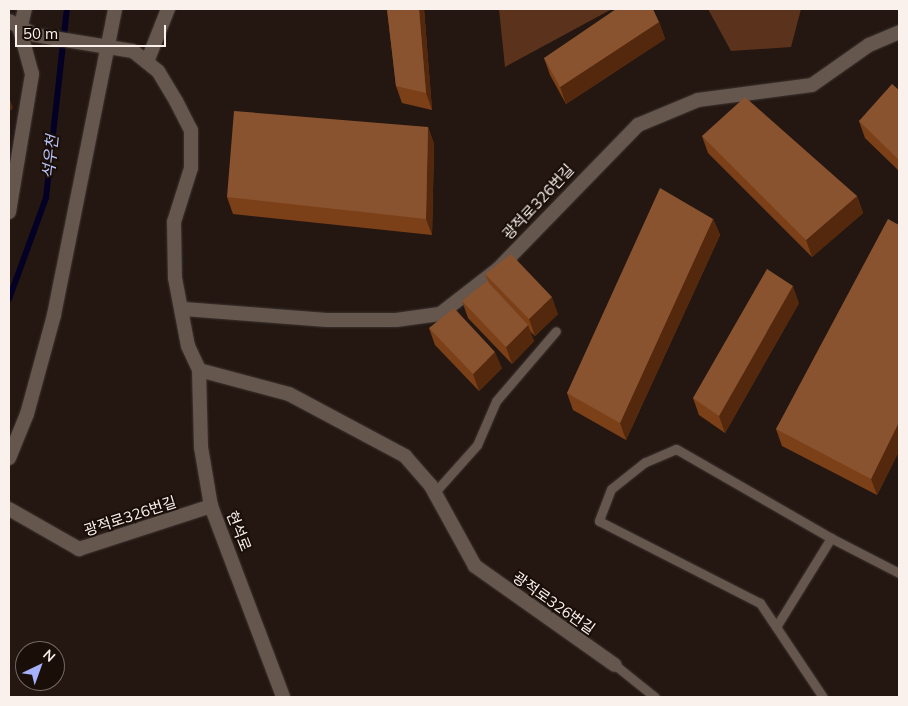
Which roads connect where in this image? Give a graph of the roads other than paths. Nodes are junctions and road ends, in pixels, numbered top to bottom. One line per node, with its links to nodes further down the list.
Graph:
1 (25, 9): 4 (street)
2 (115, 9): 6 (street)
3 (168, 9): 7 (street)
4 (14, 25): 6 (street); 8 (street)
5 (899, 32): 9 (street, 광적로326번길)
6 (111, 45): 7 (street); 12 (street)
7 (147, 62): 9 (street)
8 (9, 212)
9 (184, 309): 11 (street)
10 (556, 331): 13 (lane)
11 (199, 370): 13 (street, 광적로326번길); 14 (street, 현석로)
12 (9, 458)
13 (435, 492): 19 (street, 광적로326번길)
14 (211, 506): 15 (street, 광적로326번길); 20 (street, 현석로)
15 (9, 509)
16 (831, 538): 17 (lane); 18 (lane); 18 (lane)
17 (899, 573)
18 (776, 626): 22 (lane)
19 (615, 665): 21 (lane)
20 (283, 697)
21 (655, 697)
22 (823, 697)

